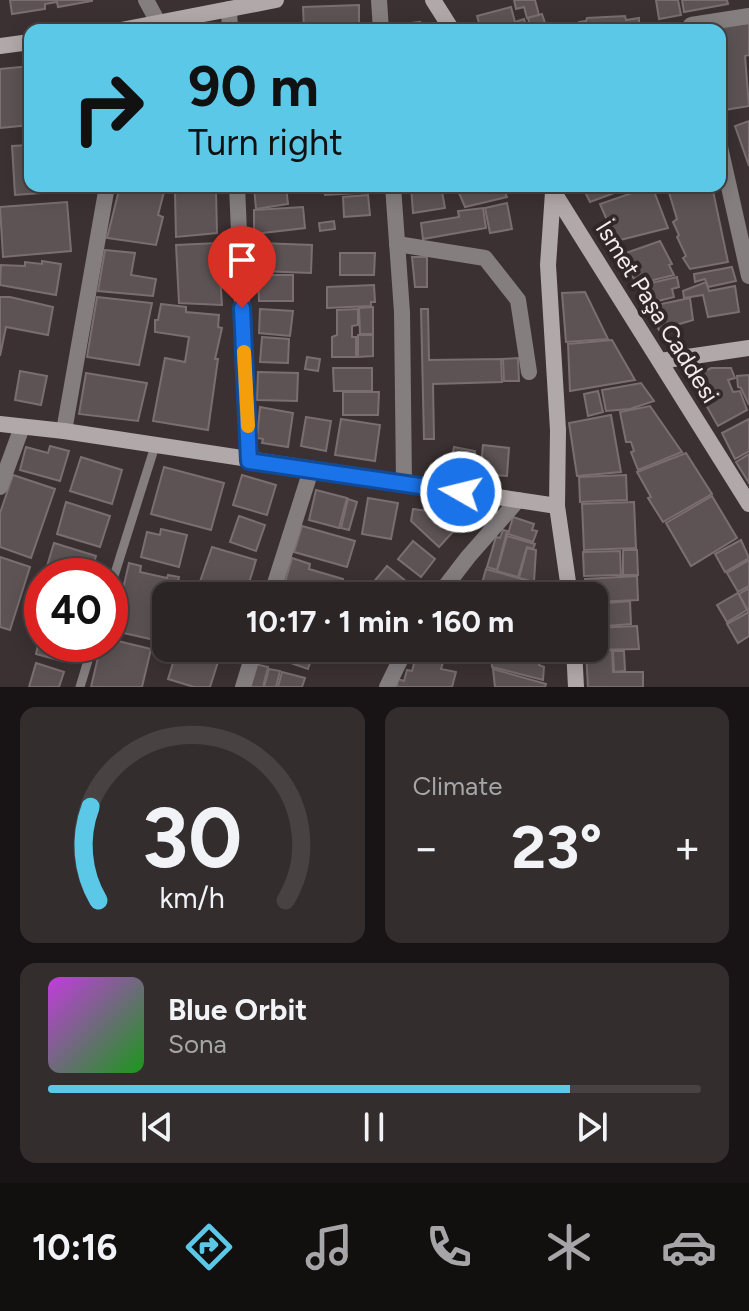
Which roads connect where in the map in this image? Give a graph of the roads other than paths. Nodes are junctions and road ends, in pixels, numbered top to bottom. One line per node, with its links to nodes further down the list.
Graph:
1 (146, 0): 7 (street)
2 (276, 0): 5 (street)
3 (379, 0): 9 (street)
4 (433, 0): 10 (street)
5 (229, 9): 7 (street); 8 (street)
6 (749, 16): 11 (street)
7 (159, 24)
8 (230, 24)
9 (381, 24)
10 (448, 24)
11 (697, 24)
12 (24, 43): 13 (street)
13 (0, 46)
14 (726, 164): 20 (street)
15 (106, 192): 28 (street)
16 (237, 192): 30 (street)
17 (393, 192): 21 (street)
18 (552, 192): 36 (street)
19 (554, 192): 24 (street, İsmet Paşa Caddesi)
20 (742, 211): 22 (street)
21 (397, 244): 25 (street); 32 (street)
22 (749, 276)
23 (749, 348): 24 (street)
24 (660, 361): 35 (street, İsmet Paşa Caddesi)
25 (529, 372)
26 (0, 424): 27 (street)
27 (22, 427): 28 (street); 33 (street)
28 (64, 431): 29 (street)
29 (155, 446): 30 (street); 37 (lane)
30 (249, 461): 31 (street)
31 (311, 470): 32 (street); 38 (street)
32 (404, 483): 34 (street)
33 (0, 487)
34 (518, 500): 36 (street); 39 (street)
35 (749, 504)
36 (557, 506): 40 (street)
37 (120, 558)
38 (275, 582)
39 (449, 582)
40 (568, 582)
41 (88, 662): 45 (lane)
42 (251, 662): 46 (street)
43 (399, 662): 47 (street)
44 (575, 662): 48 (street)
45 (80, 687)
46 (243, 687)
47 (387, 687)
48 (576, 687)

